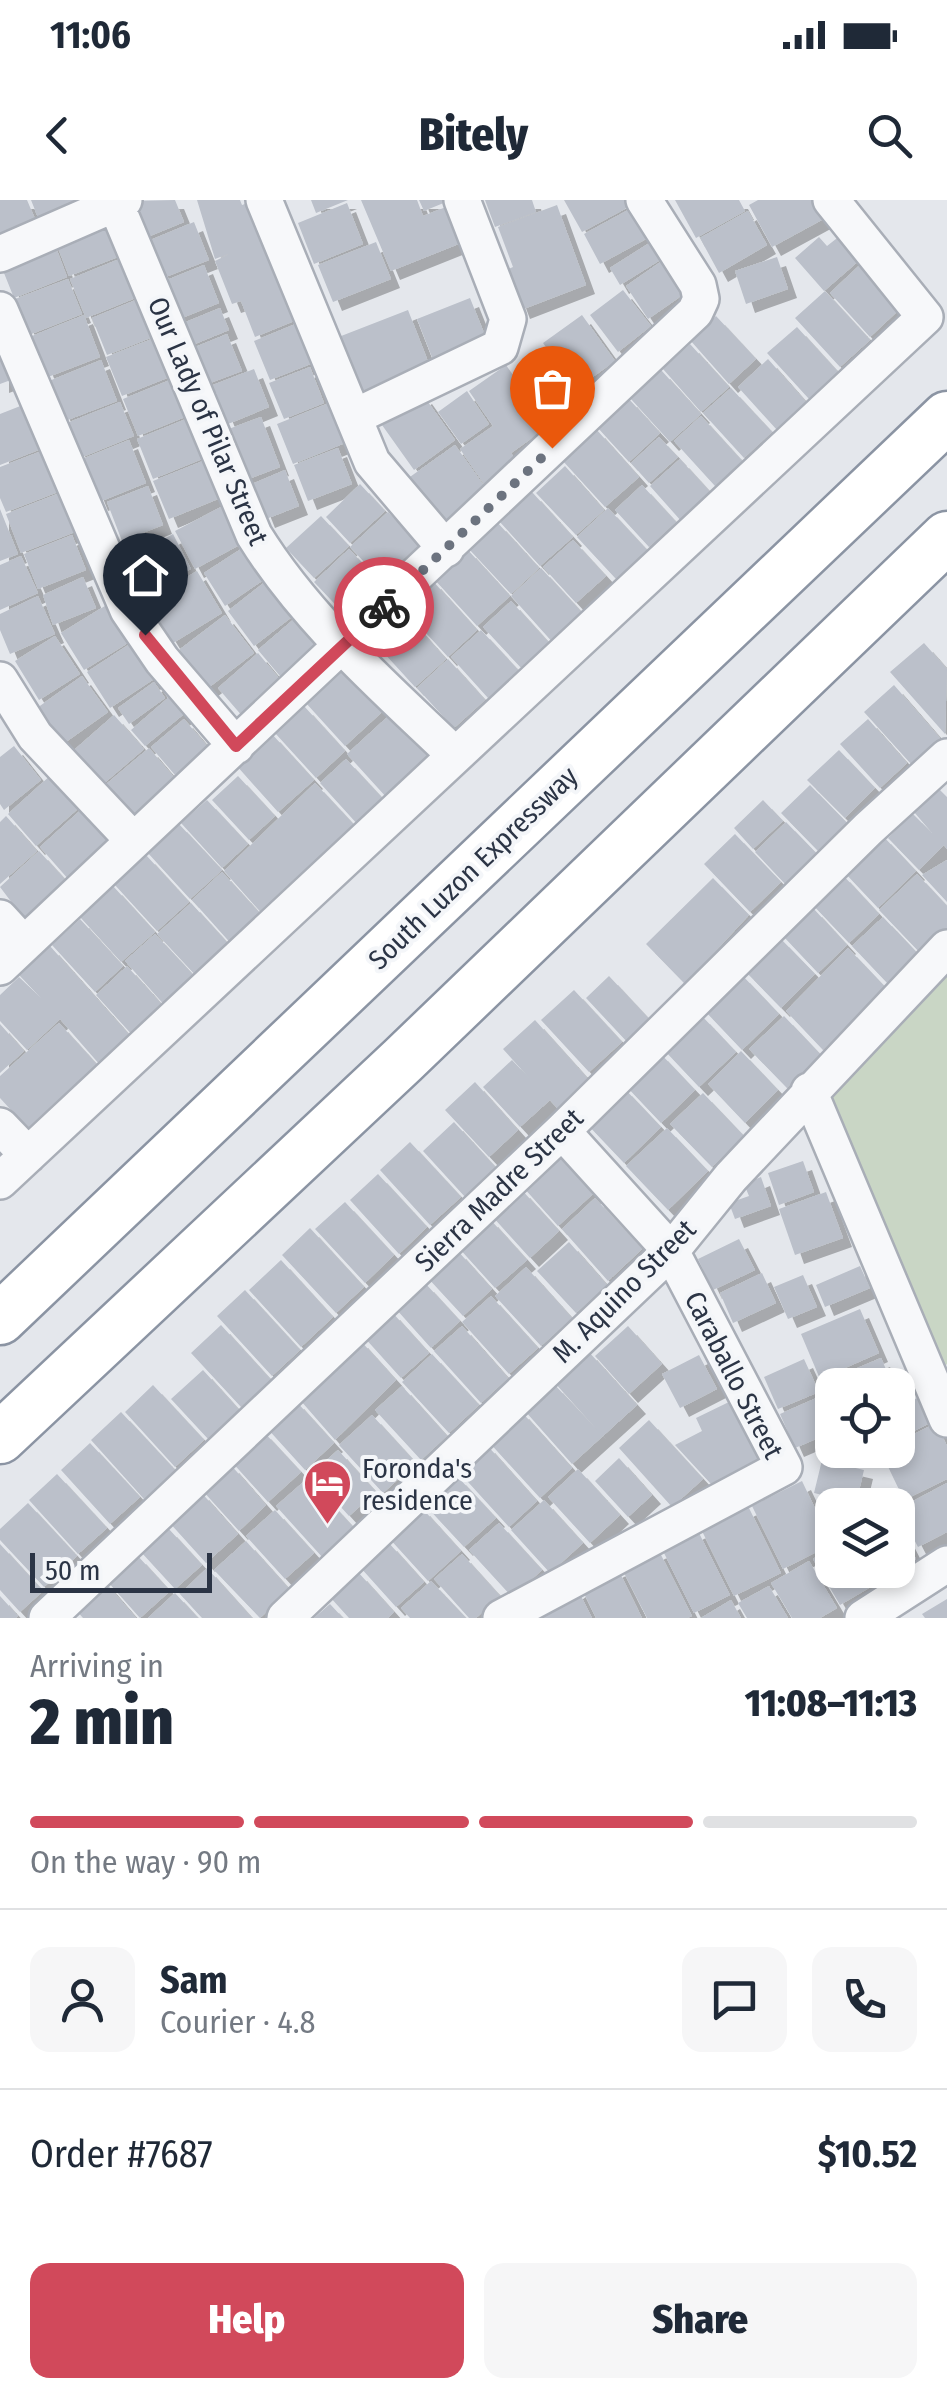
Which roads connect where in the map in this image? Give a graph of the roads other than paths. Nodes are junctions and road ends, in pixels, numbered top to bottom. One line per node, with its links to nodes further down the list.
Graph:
1 (264, 200): 9 (street)
2 (462, 200): 9 (street)
3 (644, 200): 12 (street)
4 (831, 200): 16 (street)
5 (118, 201): 6 (street); 13 (street, Our Lady of Pilar Street)
6 (0, 254)
7 (0, 310): 8 (street)
8 (16, 396): 15 (street)
9 (354, 417): 12 (street)
10 (947, 417): 28 (highway, South Luzon Expressway)
11 (947, 537): 31 (highway)
12 (446, 549): 13 (street)
13 (342, 646): 15 (street); 16 (street, Our Lady of Pilar Street)
14 (0, 680): 18 (street)
15 (236, 746): 18 (street)
16 (454, 754): 25 (street)
17 (947, 757): 24 (street, Sierra Madre Street)
18 (134, 840): 21 (street)
19 (0, 918): 21 (street)
20 (947, 948): 22 (street, M. Aquino Street)
21 (12, 956)
22 (810, 1091): 27 (street, M. Aquino Street); 29 (street)
23 (0, 1126): 25 (street)
24 (562, 1131): 27 (street, Caraballo Street); 34 (street, Sierra Madre Street)
25 (28, 1155): 26 (street)
26 (0, 1182)
27 (671, 1252): 35 (street, M. Aquino Street); 36 (street, Caraballo Street)
28 (0, 1319)
29 (938, 1374): 30 (street)
30 (947, 1419)
31 (0, 1438)
32 (947, 1564): 33 (street)
33 (885, 1612)
34 (47, 1618)
35 (285, 1618)
36 (501, 1618)

